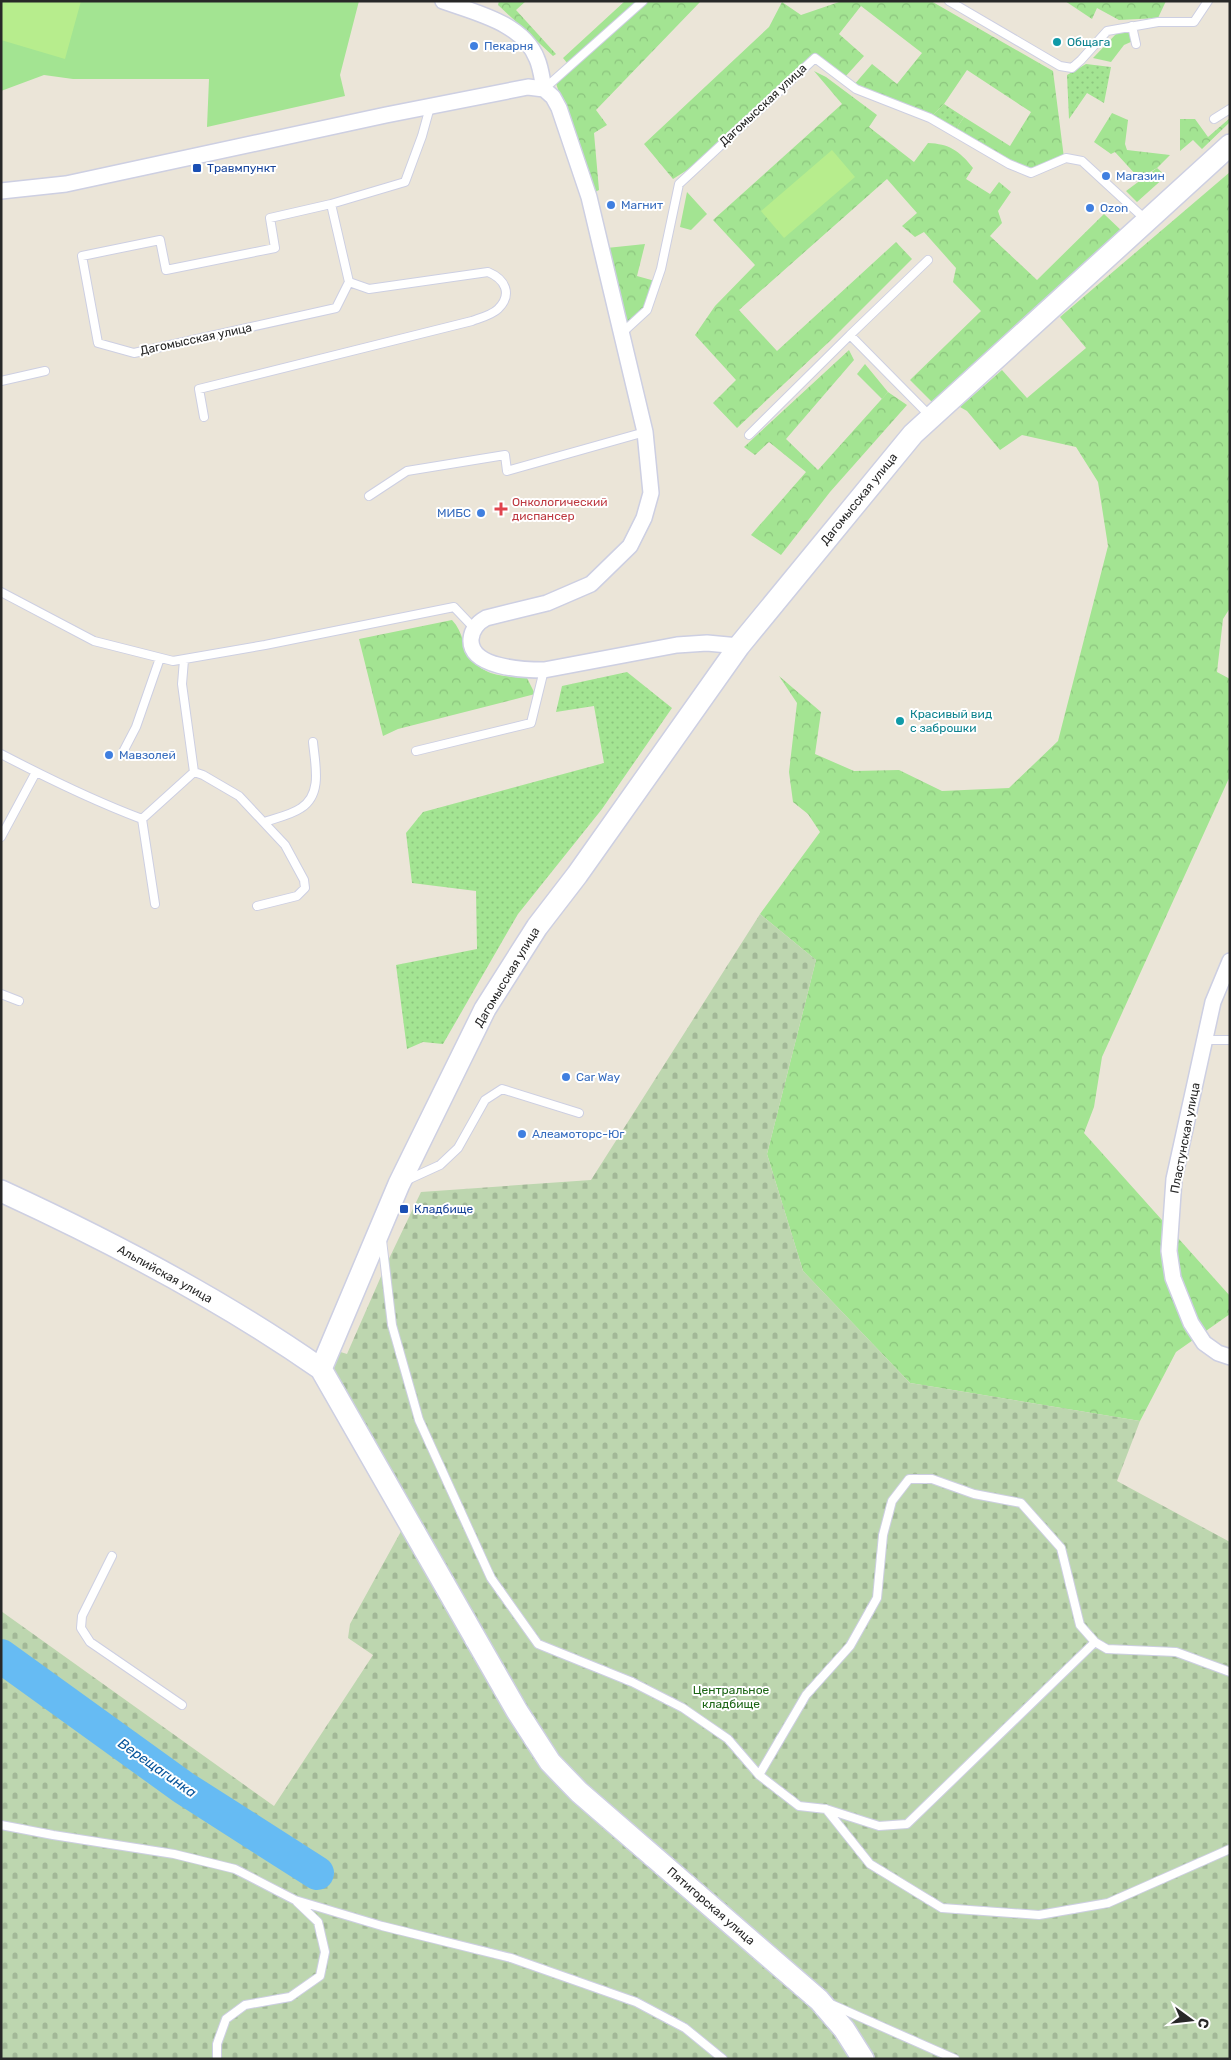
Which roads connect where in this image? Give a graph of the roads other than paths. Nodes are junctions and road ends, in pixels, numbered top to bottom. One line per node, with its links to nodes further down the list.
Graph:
1 (443, 1): 7 (street)
2 (643, 1): 7 (lane)
3 (949, 1): 5 (lane)
4 (1208, 1): 5 (lane)
5 (1132, 26): 6 (lane)
6 (1136, 44)
7 (544, 89): 8 (street); 17 (street)
8 (430, 106): 12 (street); 13 (lane, Дагомысская улица)
9 (1230, 109): 10 (lane)
10 (1214, 119)
11 (1230, 145): 14 (street, Дагомысская улица)
12 (1, 190)
13 (331, 204): 16 (lane); 16 (lane, Дагомысская улица)
14 (1146, 221): 17 (lane, Дагомысская улица); 22 (street, Дагомысская улица)
15 (928, 260): 18 (lane)
16 (348, 282): 21 (lane)
17 (622, 332): 23 (street)
18 (850, 335): 22 (lane); 24 (lane)
19 (45, 371): 20 (lane)
20 (1, 381)
21 (204, 417)
22 (931, 417): 28 (street, Дагомысская улица)
23 (645, 432): 25 (lane); 27 (street)
24 (749, 436)
25 (369, 496)
26 (1, 592): 29 (lane)
27 (474, 628): 30 (lane); 31 (street)
28 (739, 646): 31 (street); 49 (street, Дагомысская улица)
29 (160, 658): 30 (lane); 33 (lane)
30 (184, 660): 37 (lane)
31 (544, 670): 34 (lane)
32 (313, 742): 39 (lane)
33 (123, 752)
34 (416, 752)
35 (1, 754): 36 (lane)
36 (36, 772): 38 (lane); 40 (lane)
37 (194, 772): 38 (lane); 39 (lane)
38 (142, 819): 41 (lane)
39 (264, 822): 42 (lane)
40 (1, 837)
41 (154, 904)
42 (257, 906)
43 (1230, 960): 46 (street, Пластунская улица)
44 (1, 994): 45 (lane)
45 (19, 1001)
46 (1204, 1040): 47 (lane); 52 (street, Пластунская улица)
47 (1230, 1040)
48 (579, 1113): 49 (lane)
49 (399, 1184): 51 (street, Дагомысская улица)
50 (1, 1191): 53 (street, Альпийская улица)
51 (381, 1229): 53 (street, Дагомысская улица); 58 (lane)
52 (1230, 1358)
53 (321, 1368): 63 (street, Пятигорская улица)
54 (112, 1556): 57 (lane)
55 (1095, 1642): 56 (lane); 58 (lane); 59 (lane)
56 (1230, 1672)
57 (182, 1705)
58 (759, 1775): 59 (lane)
59 (826, 1809): 61 (lane)
60 (1, 1825): 62 (lane)
61 (1230, 1849)
62 (295, 1900): 64 (lane); 65 (lane)
63 (819, 2000): 66 (street, Пятигорская улица); 67 (lane)
64 (217, 2059)
65 (723, 2059)
66 (863, 2059)
67 (955, 2059)

